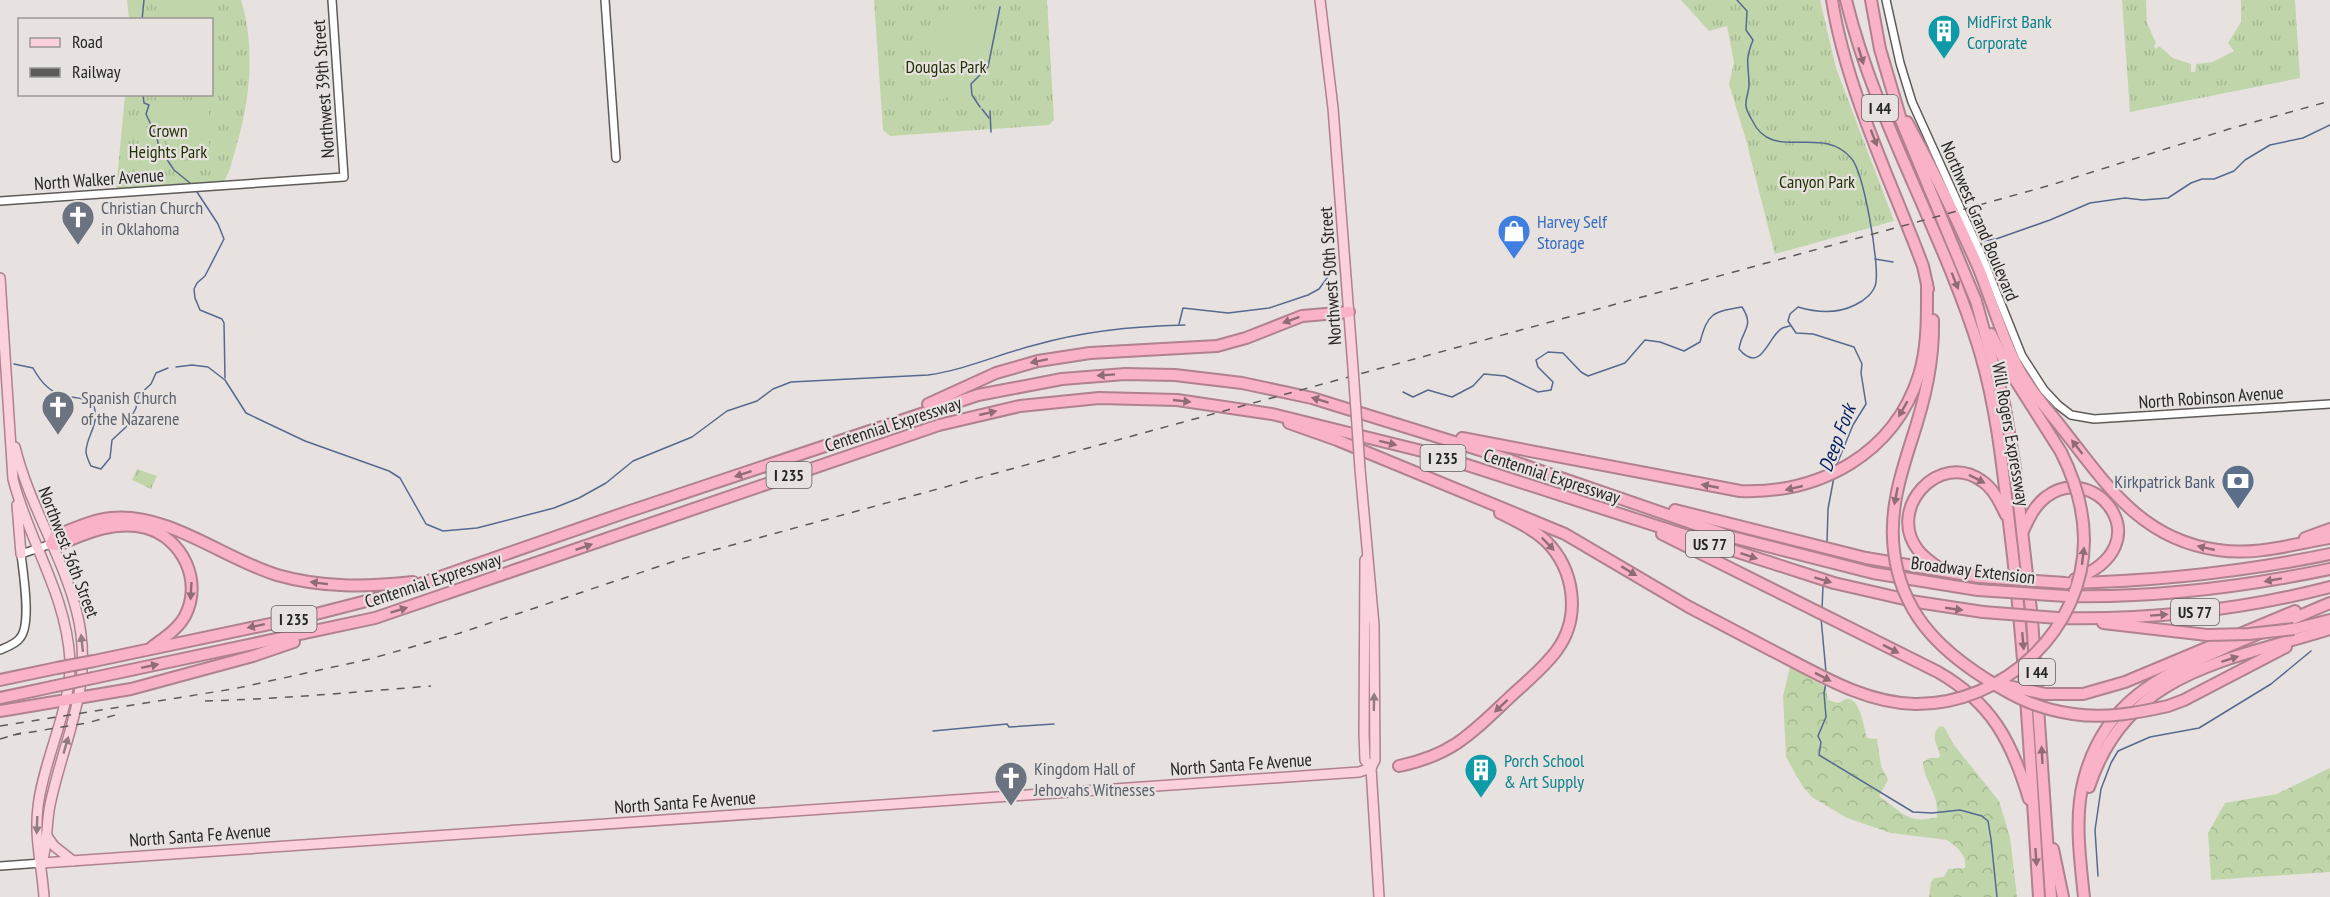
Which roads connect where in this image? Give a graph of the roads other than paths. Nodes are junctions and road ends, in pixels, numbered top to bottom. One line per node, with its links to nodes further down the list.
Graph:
1 (332, 0): 10 (street, Northwest 39th Street)
2 (605, 0): 9 (street)
3 (1320, 0): 15 (main road, Northwest 50th Street)
4 (1832, 0): 13 (highway, one-way to 13)
5 (1846, 0): 26 (highway, Will Rogers Expressway / I 44, one-way to 26)
6 (1870, 0): 8 (highway, Will Rogers Expressway / I 44)
7 (1886, 0): 18 (street, Northwest Grand Boulevard)
8 (1893, 97): 14 (highway, Will Rogers Expressway / I 44); 31 (highway, one-way to 8)
9 (616, 158)
10 (344, 177): 11 (street, North Walker Avenue)
11 (0, 201)
12 (0, 278): 19 (main road, Northwest 36th Street)
13 (1927, 284): 20 (highway, one-way to 20); 50 (highway, one-way to 50, bridge)
14 (1976, 302): 22 (highway, one-way to 14, bridge); 28 (highway, Will Rogers Expressway / I 44)
15 (1349, 317): 21 (highway, one-way to 21); 57 (main road, Northwest 50th Street, bridge)
16 (2330, 404): 18 (street, North Robinson Avenue)
17 (1249, 410): 22 (highway); 25 (highway, Centennial Expressway / I 235, one-way to 25); 45 (highway, Centennial Expressway / I 235, one-way to 17)
18 (2094, 419)
19 (11, 430): 23 (main road, Northwest 36th Street); 30 (main road, Northwest 36th Street)
20 (1416, 430): 21 (highway, Centennial Expressway / I 235, one-way to 21); 24 (highway, Centennial Expressway / I 235)
21 (868, 431): 39 (highway, Centennial Expressway / I 235, one-way to 39)
22 (1424, 475): 56 (highway, one-way to 56)
23 (17, 497): 33 (main road, Northwest 36th Street); 35 (main road)
24 (1622, 497): 37 (highway, Broadway Extension / US 77, one-way to 24, bridge); 38 (highway)
25 (1633, 519): 43 (highway, US 77, one-way to 43, bridge); 59 (highway, one-way to 59)
26 (2009, 521): 38 (highway, one-way to 26); 59 (highway, Will Rogers Expressway / I 44, one-way to 59)
27 (2330, 528): 31 (highway)
28 (2022, 531): 40 (highway); 58 (highway, Will Rogers Expressway / I 44, one-way to 28)
29 (2330, 538): 31 (highway)
30 (51, 544): 33 (street); 39 (highway, one-way to 30); 48 (highway, one-way to 48); 53 (main road, Northwest 36th Street, one-way to 30)
31 (2285, 547)
32 (2330, 549): 36 (highway)
33 (39, 550): 35 (street); 54 (main road, Northwest 36th Street)
34 (2330, 554): 36 (highway)
35 (21, 555): 49 (street)
36 (2284, 563): 40 (highway)
37 (2330, 569)
38 (1945, 572): 40 (highway, bridge)
39 (434, 580): 48 (highway, Centennial Expressway / I 235, one-way to 48)
40 (2067, 583)
41 (2330, 586): 43 (highway, US 77, one-way to 41)
42 (2330, 603): 50 (highway, bridge); 60 (highway)
43 (2058, 618): 47 (highway, bridge)
44 (2330, 620): 47 (highway)
45 (343, 626): 52 (highway, Centennial Expressway / I 235, one-way to 45, bridge); 53 (highway)
46 (2330, 629): 47 (highway)
47 (2297, 634): 50 (highway, bridge); 60 (highway, one-way to 47)
48 (151, 649): 51 (highway, Centennial Expressway / I 235, bridge)
49 (0, 650)
50 (1978, 674)
51 (0, 680)
52 (0, 698)
53 (79, 698): 54 (highway); 61 (main road, Northwest 36th Street, one-way to 53)
54 (64, 700): 55 (highway); 63 (main road, one-way to 63)
55 (0, 711)
56 (1399, 766)
57 (1371, 768): 62 (main road, North Santa Fe Avenue); 66 (main road, Northwest 50th Street)
58 (2045, 813): 68 (highway, Will Rogers Expressway / I 44); 69 (highway)
59 (2034, 817): 67 (highway, Will Rogers Expressway / I 44, one-way to 67)
60 (2079, 825): 70 (highway)
61 (46, 836): 62 (main road); 63 (main road, Northwest 36th Street)
62 (73, 861): 63 (main road, North Santa Fe Avenue)
63 (42, 863): 64 (street, North Santa Fe Avenue); 65 (main road)
64 (0, 866)
65 (44, 897)
66 (1379, 897)
67 (2039, 897)
68 (2051, 897)
69 (2063, 897)
70 (2084, 897)

